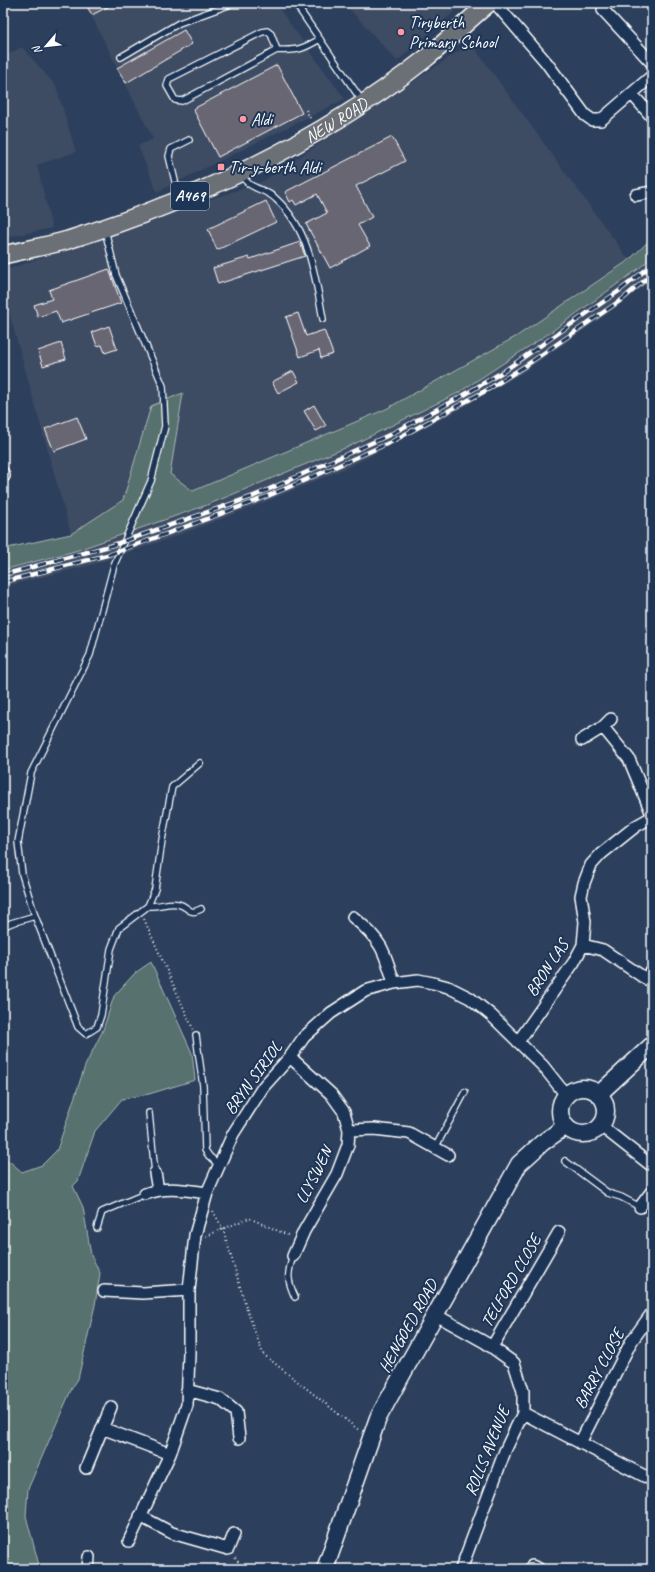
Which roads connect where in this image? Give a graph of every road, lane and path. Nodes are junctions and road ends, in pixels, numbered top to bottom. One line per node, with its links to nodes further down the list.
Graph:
1 (234, 3): 8 (lane)
2 (295, 3): 6 (lane)
3 (489, 3): 12 (main road, NEW ROAD / A469)
4 (495, 3): 11 (street)
5 (603, 10): 9 (street)
6 (320, 39): 7 (lane); 12 (lane)
7 (278, 50): 7 (lane)
8 (121, 56)
9 (652, 63)
10 (652, 76): 11 (street)
11 (632, 94): 14 (street)
12 (363, 103): 17 (main road, NEW ROAD / A469)
13 (306, 110): 15 (path)
14 (652, 117)
15 (312, 121)
16 (189, 140): 20 (lane)
17 (239, 174): 20 (main road, NEW ROAD / A469); 23 (lane)
18 (652, 192): 19 (street)
19 (636, 195)
20 (180, 200): 21 (main road, NEW ROAD / A469)
21 (105, 227): 22 (main road, NEW ROAD / A469); 31 (lane)
22 (3, 255)
23 (323, 319)
24 (582, 740): 26 (street)
25 (200, 763): 28 (lane)
26 (652, 814)
27 (652, 817): 34 (street, BRON LAS)
28 (148, 906): 29 (lane); 30 (lane)
29 (201, 909)
30 (142, 910): 31 (lane); 37 (path)
31 (35, 916): 33 (lane)
32 (353, 917): 36 (street)
33 (3, 927)
34 (583, 945): 35 (street); 38 (street, BRON LAS)
35 (652, 971)
36 (394, 982): 38 (street, BRYN SIRIOL); 40 (street, BRYN SIRIOL)
37 (196, 1035): 51 (lane)
38 (518, 1042): 43 (street, BRYN SIRIOL)
39 (652, 1045): 42 (street)
40 (290, 1057): 47 (street, LLYSWEN); 51 (street, BRYN SIRIOL)
41 (465, 1092): 48 (lane)
42 (599, 1094): 43 (street); 46 (street)
43 (566, 1095): 45 (street)
44 (149, 1113): 53 (lane)
45 (566, 1126): 46 (street); 69 (street, HENGOED ROAD)
46 (601, 1126): 52 (street)
47 (349, 1130): 48 (street); 62 (street, LLYSWEN)
48 (435, 1148): 49 (street)
49 (448, 1155)
50 (565, 1161): 58 (lane)
51 (219, 1166): 56 (street, BRYN SIRIOL)
52 (652, 1166)
53 (155, 1173): 54 (street)
54 (158, 1190): 56 (street); 57 (street)
55 (652, 1191): 58 (street)
56 (207, 1193): 63 (street, BRYN SIRIOL)
57 (145, 1194): 59 (lane)
58 (640, 1207)
59 (98, 1228)
60 (223, 1229): 62 (path); 63 (path); 75 (path)
61 (559, 1232): 70 (street, TELFORD CLOSE)
62 (300, 1241): 64 (street, LLYSWEN)
63 (194, 1242): 65 (street, BRYN SIRIOL)
64 (292, 1256): 67 (lane)
65 (189, 1290): 66 (street); 71 (street, BRYN SIRIOL)
66 (104, 1291)
67 (295, 1297)
68 (652, 1313): 77 (street, BARRY CLOSE)
69 (436, 1315): 70 (street, ROLLS AVENUE); 88 (street, HENGOED ROAD)
70 (492, 1347): 73 (street, ROLLS AVENUE)
71 (187, 1390): 76 (street); 78 (street, BRYN SIRIOL)
72 (111, 1407): 74 (street)
73 (523, 1413): 77 (street); 89 (street, ROLLS AVENUE)
74 (102, 1428): 78 (street); 79 (street)
75 (362, 1434)
76 (240, 1438)
77 (580, 1443): 80 (street)
78 (170, 1454): 81 (street, BRYN SIRIOL)
79 (86, 1468)
80 (652, 1480)
81 (140, 1516): 83 (street, BRYN SIRIOL); 84 (street)
82 (234, 1534): 84 (street)
83 (129, 1541)
84 (228, 1549): 87 (path)
85 (90, 1557): 86 (street)
86 (88, 1569)
87 (244, 1569)
88 (324, 1569)
89 (460, 1569)

